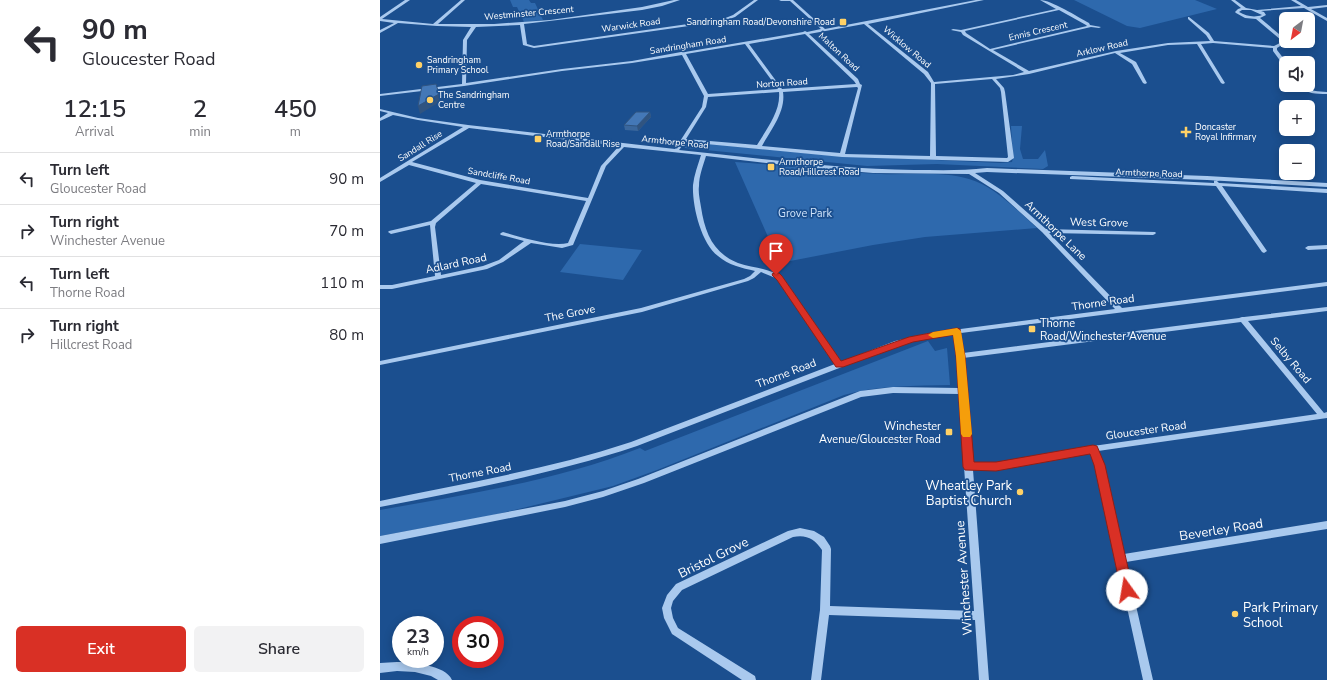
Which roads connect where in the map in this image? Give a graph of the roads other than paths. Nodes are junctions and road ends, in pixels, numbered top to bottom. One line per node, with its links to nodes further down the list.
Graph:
1 (408, 0): 21 (street)
2 (463, 0): 26 (street)
3 (678, 0): 25 (street, Westminster Crescent)
4 (756, 0): 25 (street, Warwick Road)
5 (781, 0): 6 (street)
6 (790, 0): 30 (street)
7 (963, 0): 12 (street)
8 (982, 0): 12 (street, Sandringham Road)
9 (1042, 0): 16 (street, Ennis Crescent)
10 (1233, 0): 14 (street)
11 (1293, 0): 15 (street)
12 (968, 3): 24 (street, Sandringham Road)
13 (1327, 6): 15 (street)
14 (1244, 8): 17 (street); 20 (street)
15 (1309, 8): 17 (street); 18 (street); 22 (street)
16 (1060, 9): 28 (street, Ennis Crescent); 32 (street)
17 (1256, 10): 18 (street)
18 (1264, 14): 20 (street)
19 (1189, 18): 35 (street)
20 (1257, 18): 38 (street)
21 (380, 19): 23 (street, Westminster Crescent)
22 (1327, 20)
23 (398, 22): 26 (street, Westminster Crescent); 33 (street)
24 (865, 23): 30 (street, Sandringham Road); 45 (street, Wicklow Road)
25 (522, 24): 27 (street, Westminster Crescent)
26 (434, 25): 27 (street, Westminster Crescent)
27 (474, 26): 48 (street)
28 (1089, 26): 29 (street, Ennis Crescent); 39 (street, Ennis Crescent)
29 (1099, 27)
30 (823, 29): 34 (street, Sandringham Road)
31 (953, 30): 32 (street)
32 (963, 31): 39 (street)
33 (380, 32)
34 (805, 32): 37 (street, Sandringham Road); 49 (street, Malton Road)
35 (1213, 42): 36 (street, Arklow Road); 38 (street, Arklow Road)
36 (1198, 43): 41 (street, Arklow Road); 47 (street)
37 (747, 44): 40 (street, Sandringham Road); 50 (street)
38 (1276, 46): 42 (street)
39 (989, 50): 43 (street)
40 (683, 52): 48 (street, Sandringham Road); 55 (street)
41 (1116, 52): 43 (street, Arklow Road); 46 (street)
42 (1279, 56)
43 (1029, 73): 44 (street, Arklow Road)
44 (994, 79): 45 (street, Arklow Road); 67 (street, Armthorpe Road)
45 (933, 83): 67 (street, Wicklow Road)
46 (1145, 83)
47 (1223, 83)
48 (464, 85): 53 (street, Sandringham Road)
49 (860, 85): 50 (street, Norton Road); 66 (street, Malton Road)
50 (781, 91): 55 (street, Norton Road); 63 (street)
51 (1308, 92): 52 (street)
52 (1327, 93)
53 (394, 94): 54 (street, Sandringham Road); 56 (street, Sandringham Road)
54 (380, 95)
55 (706, 96): 61 (street)
56 (380, 99)
57 (380, 110): 58 (street, Armthorpe Road)
58 (392, 113): 59 (street); 60 (street, Armthorpe Road)
59 (380, 120)
60 (468, 126): 62 (street, Armthorpe Road); 68 (street, Sandall Rise)
61 (684, 140): 63 (street, Armthorpe Road); 64 (street)
62 (623, 145): 64 (street, Armthorpe Road); 76 (street)
63 (759, 147): 66 (street, Armthorpe Road)
64 (676, 151): 65 (street, Armthorpe Road)
65 (704, 154): 69 (street, Armthorpe Road); 86 (street)
66 (842, 155): 67 (street, Armthorpe Road)
67 (933, 158)
68 (408, 163): 71 (street, Sandall Rise); 72 (street, Sandcliffe Road)
69 (970, 172): 70 (street, Armthorpe Road); 73 (street, Armthorpe Road); 78 (street, Armthorpe Lane)
70 (1214, 178): 73 (street); 74 (street, Armthorpe Road)
71 (380, 180)
72 (480, 182): 76 (street, Sandcliffe Road); 77 (street)
73 (1218, 184): 75 (street, Armthorpe Road); 85 (street)
74 (1327, 185)
75 (1327, 191)
76 (589, 200): 82 (street)
77 (433, 222): 79 (street); 87 (street)
78 (1044, 231): 80 (street, West Grove); 91 (street, Armthorpe Lane)
79 (392, 232)
80 (1153, 232)
81 (503, 234): 82 (street)
82 (530, 241): 87 (street, Adlard Road)
83 (1327, 247): 84 (street)
84 (1308, 248)
85 (1264, 250)
86 (759, 270): 95 (street, The Grove); 96 (street)
87 (438, 277): 89 (street, Adlard Road)
88 (1327, 284): 91 (street, Thorne Road)
89 (380, 287)
90 (1327, 308): 92 (street)
91 (1121, 311): 93 (street, Thorne Road)
92 (1242, 319): 94 (street); 98 (street, Selby Road)
93 (957, 331): 94 (street, Winchester Avenue); 96 (street, Thorne Road)
94 (961, 356): 97 (street, Winchester Avenue)
95 (380, 363)
96 (839, 365): 101 (street, Thorne Road)
97 (963, 391): 100 (street, Winchester Avenue); 103 (street)
98 (1325, 415): 99 (street, Gloucester Road)
99 (1093, 449): 100 (street, Gloucester Road); 104 (street)
100 (969, 467): 106 (street, Winchester Avenue)
101 (380, 504)
102 (1327, 525): 104 (street, Beverley Road)
103 (380, 540)
104 (1120, 559): 112 (street)
105 (825, 610): 106 (street); 109 (street, Bristol Grove); 110 (street, Bristol Grove)
106 (979, 616): 111 (street, Winchester Avenue)
107 (380, 668): 108 (street)
108 (447, 680)
109 (751, 680)
110 (816, 680)
111 (984, 680)
112 (1148, 680)

